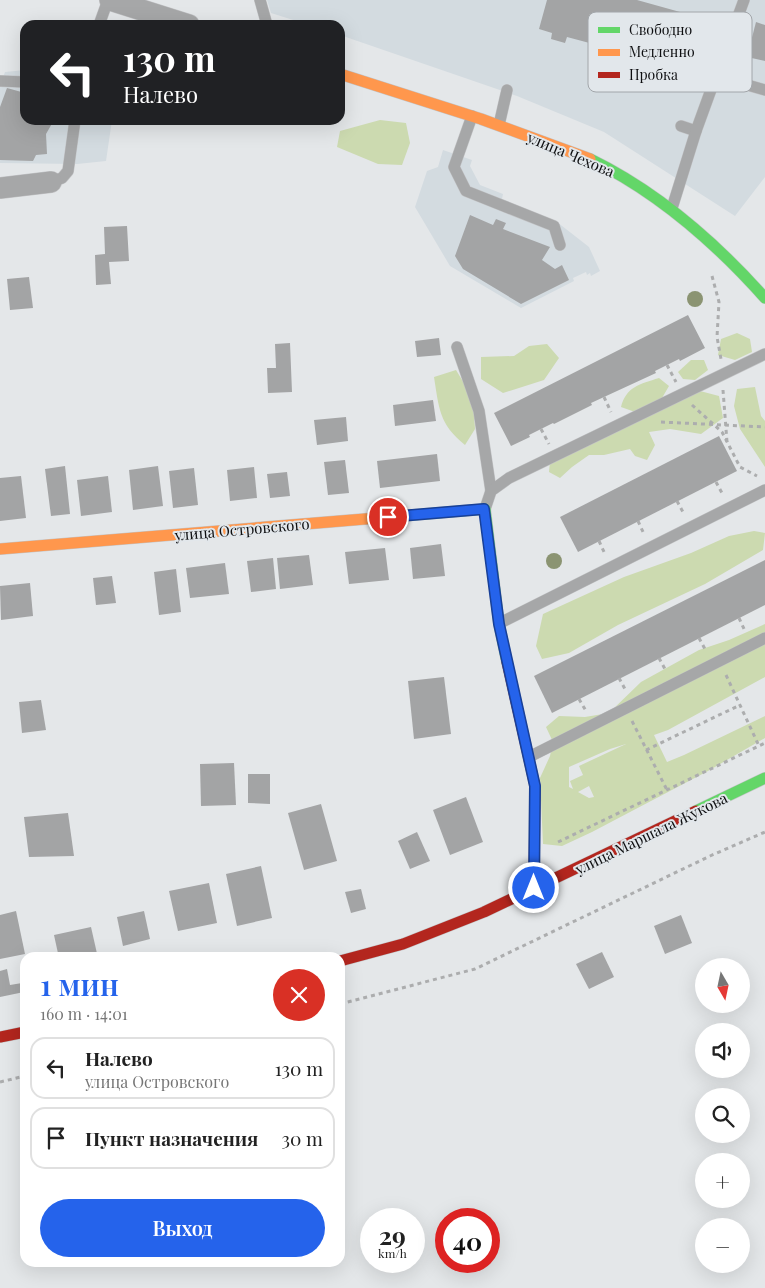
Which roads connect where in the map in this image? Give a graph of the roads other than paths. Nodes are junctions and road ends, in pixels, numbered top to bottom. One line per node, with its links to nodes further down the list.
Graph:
1 (109, 0): 5 (lane); 6 (street)
2 (260, 0): 7 (lane)
3 (744, 0): 4 (lane)
4 (740, 12)
5 (101, 20)
6 (173, 20)
7 (266, 20)
8 (345, 76): 15 (street, улица Чехова)
9 (0, 81): 10 (lane)
10 (20, 82)
11 (752, 86): 13 (lane)
12 (507, 90): 17 (lane)
13 (765, 90)
14 (710, 92): 19 (lane)
15 (472, 116): 17 (street, улица Чехова); 23 (lane)
16 (74, 125): 20 (lane)
17 (499, 125): 22 (street, улица Чехова)
18 (681, 126): 19 (lane)
19 (696, 131): 22 (lane)
20 (51, 182): 21 (street)
21 (0, 188)
22 (672, 208): 24 (street, улица Чехова)
23 (560, 245)
24 (765, 298)
25 (457, 348): 28 (lane)
26 (765, 354): 28 (lane)
27 (764, 490): 31 (lane)
28 (491, 491): 29 (lane)
29 (484, 509): 30 (street, улица Островского); 31 (street)
30 (0, 548)
31 (499, 624): 33 (street)
32 (765, 638): 33 (lane)
33 (528, 758): 35 (street)
34 (765, 778): 35 (street, улица Маршала Жукова)
35 (534, 888): 36 (street, улица Маршала Жукова)
36 (345, 961)
37 (20, 1033): 38 (street)
38 (0, 1037)

